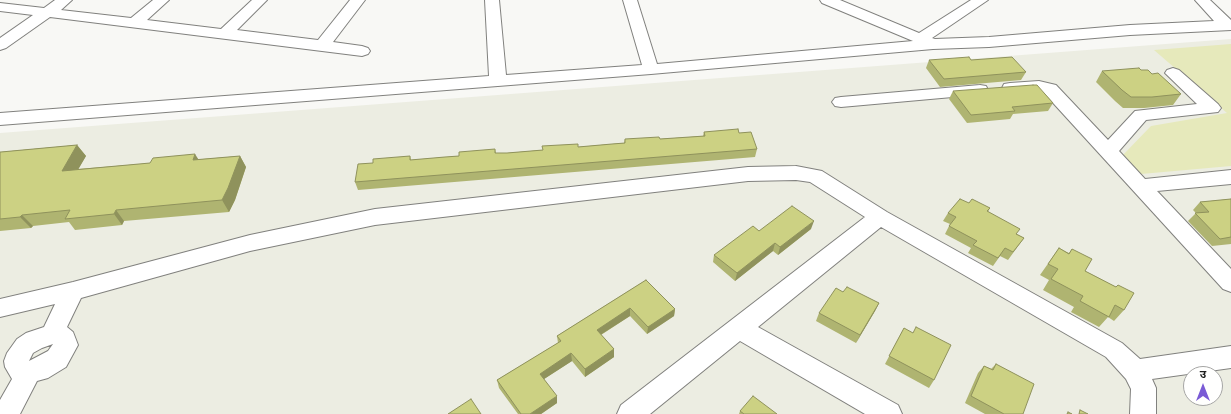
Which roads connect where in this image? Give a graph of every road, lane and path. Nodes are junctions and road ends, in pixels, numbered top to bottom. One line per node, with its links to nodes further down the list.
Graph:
1 (65, 0): 11 (street)
2 (162, 0): 12 (street)
3 (260, 0): 14 (street)
4 (358, 0): 17 (street)
5 (492, 0): 21 (street)
6 (630, 0): 19 (street)
7 (828, 0): 15 (street)
8 (981, 0): 15 (street)
9 (1202, 0): 13 (street)
10 (0, 7): 11 (street)
11 (46, 13): 12 (street); 16 (street)
12 (135, 22): 14 (street)
13 (1228, 25): 15 (street)
14 (225, 33): 17 (street)
15 (927, 41): 19 (street)
16 (0, 45)
17 (322, 45): 18 (street)
18 (362, 51)
19 (651, 69): 21 (street)
20 (1173, 73): 24 (street)
21 (498, 81): 23 (street)
22 (842, 102): 24 (street)
23 (0, 119)
24 (1108, 151): 26 (street)
25 (1231, 177): 26 (street)
26 (1141, 186): 28 (street)
27 (880, 217): 30 (street); 32 (street); 34 (street)
28 (1222, 262): 29 (street)
29 (1231, 283)
30 (74, 291): 31 (street); 35 (street)
31 (0, 308)
32 (739, 328): 36 (street); 37 (street)
33 (1231, 357): 34 (street)
34 (1135, 371): 38 (street)
35 (6, 414)
36 (630, 414)
37 (889, 414)
38 (1144, 414)

